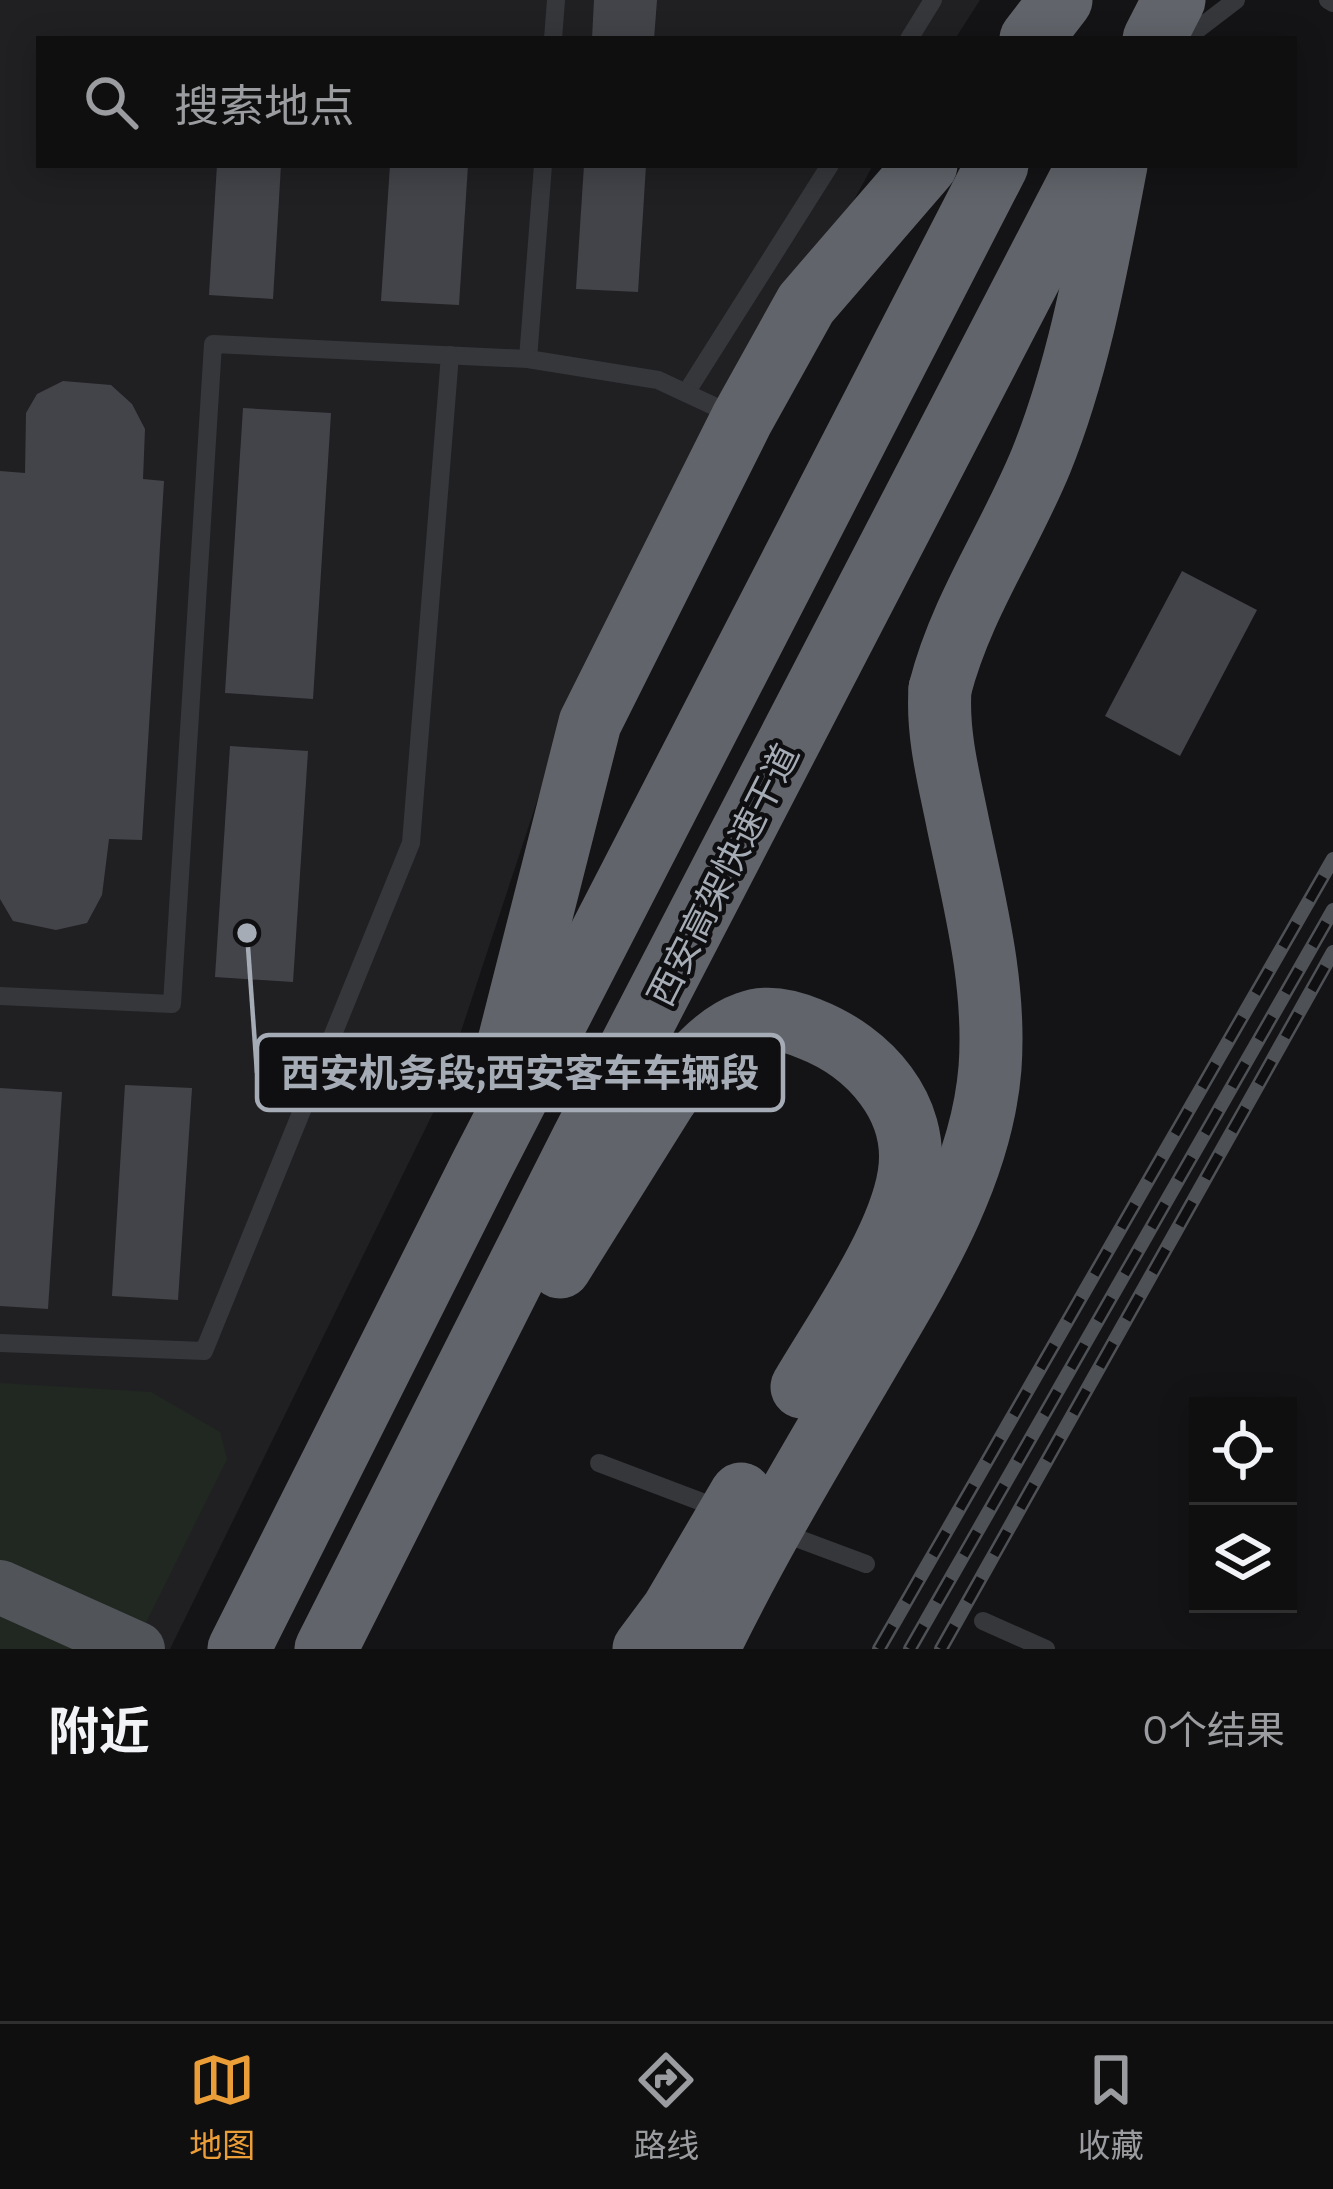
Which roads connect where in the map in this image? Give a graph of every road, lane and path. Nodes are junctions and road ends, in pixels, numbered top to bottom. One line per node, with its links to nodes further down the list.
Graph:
1 (556, 0): 7 (lane)
2 (933, 0): 8 (lane)
3 (1061, 0): 9 (highway)
4 (1082, 0): 10 (highway)
5 (1174, 0): 11 (highway)
6 (1236, 0): 12 (lane)
7 (553, 36)
8 (911, 36)
9 (1033, 36)
10 (1064, 36)
11 (1156, 36)
12 (1189, 36)
13 (543, 168): 20 (lane)
14 (829, 168): 21 (lane)
15 (923, 168): 21 (highway)
16 (996, 168): 23 (highway)
17 (1086, 168): 28 (highway, 西安高架快速干道)
18 (1115, 168): 34 (highway, bridge)
19 (450, 356): 20 (lane); 22 (lane); 24 (lane)
20 (528, 359): 21 (lane)
21 (714, 406): 23 (highway)
22 (0, 996)
23 (481, 1167): 31 (highway)
24 (0, 1343)
25 (599, 1463): 26 (lane)
26 (866, 1564)
27 (0, 1587): 30 (main road)
28 (354, 1593): 32 (highway, 西安高架快速干道); 33 (highway, bridge)
29 (983, 1621): 35 (lane)
30 (139, 1649)
31 (239, 1649)
32 (326, 1649)
33 (644, 1649)
34 (708, 1649)
35 (1046, 1649)

